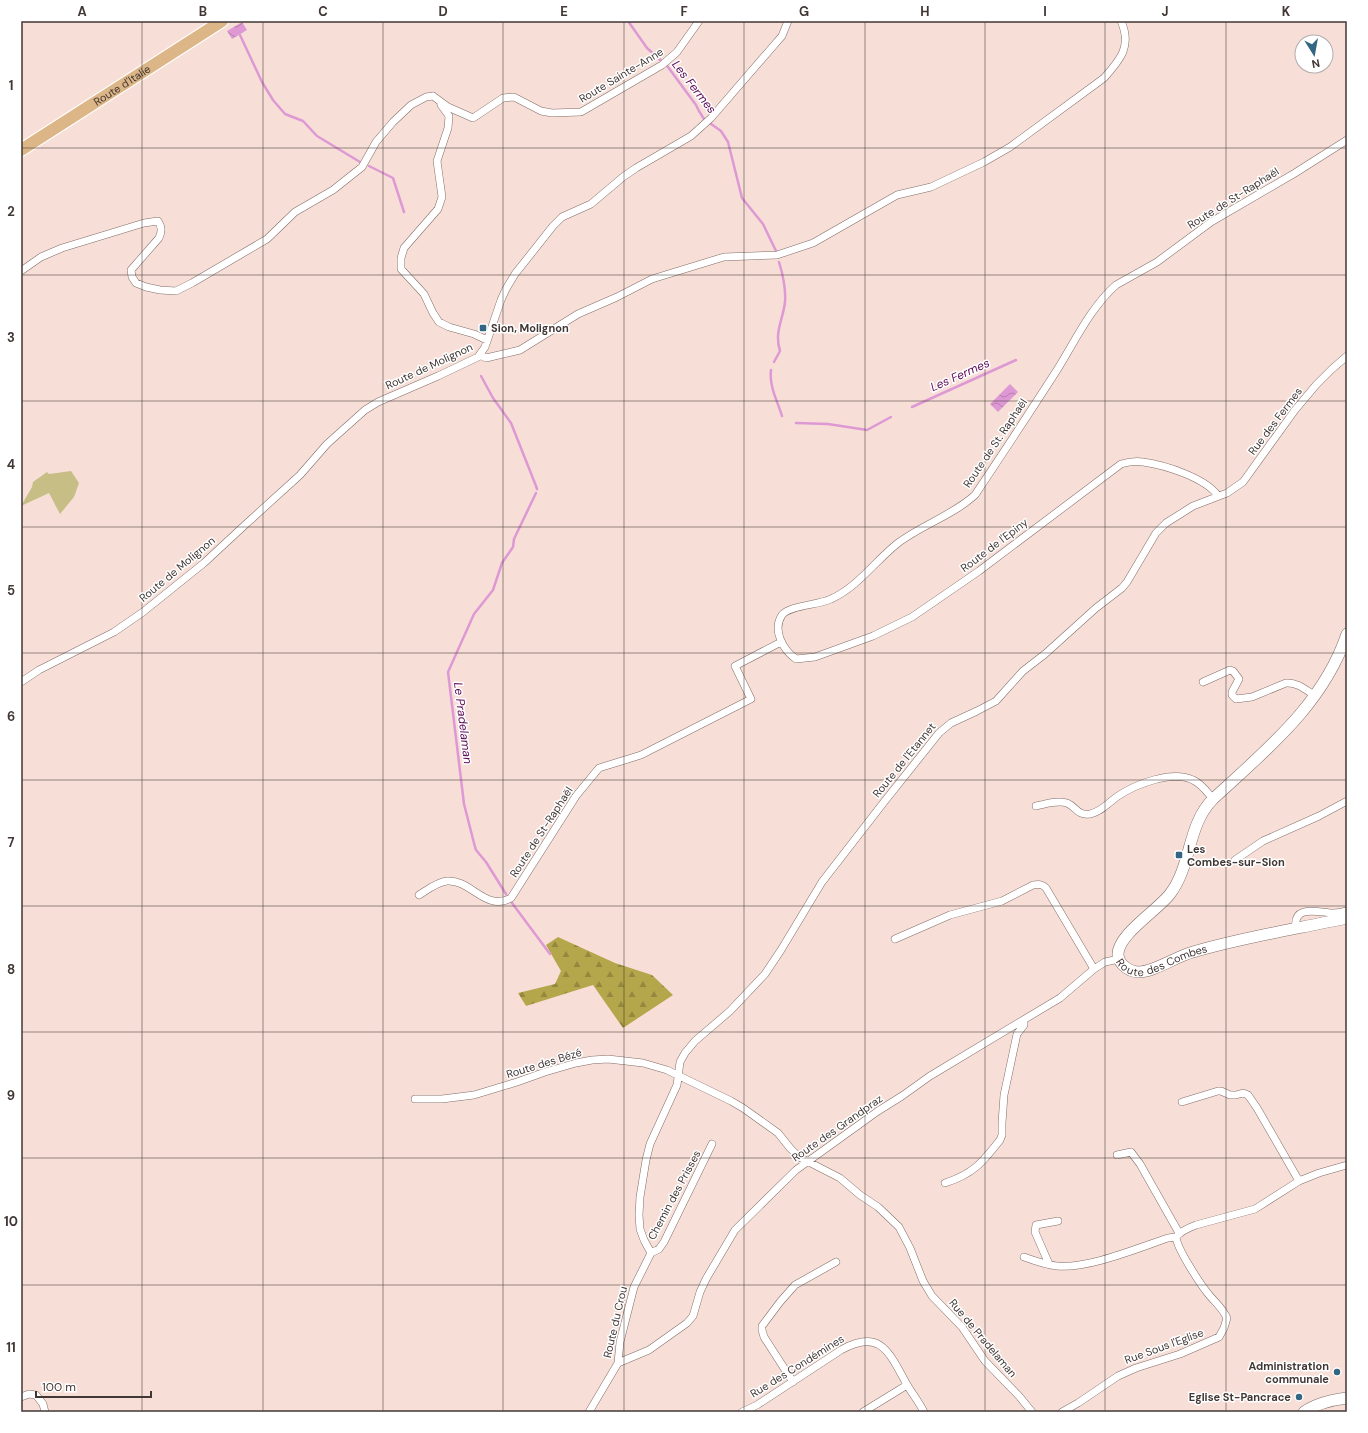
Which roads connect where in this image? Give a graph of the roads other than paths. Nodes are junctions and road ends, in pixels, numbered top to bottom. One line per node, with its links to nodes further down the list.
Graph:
1 (222, 21): 7 (main road, Route d'Italie)
2 (699, 21): 5 (street, Route Sainte-Anne)
3 (788, 21): 10 (street, Route de Molignon)
4 (1121, 21): 11 (street)
5 (433, 96): 8 (street); 10 (street)
6 (1347, 140): 9 (street, Route de St-Raphaël)
7 (21, 150)
8 (21, 271)
9 (1112, 289): 15 (street, Route de St. Raphaël)
10 (487, 340): 11 (street, Route de Molignon)
11 (480, 355): 16 (street, Route de Molignon)
12 (1347, 356): 13 (street, Rue des Fermes)
13 (1218, 496): 15 (street, Route de l'Epiny); 31 (street, Route de l'Etannet)
14 (1347, 634): 18 (street, Route des Combes)
15 (781, 642): 23 (street, Route de St-Raphaël)
16 (21, 682)
17 (1202, 682): 18 (street)
18 (1315, 696): 19 (street, Route des Combes)
19 (1213, 798): 21 (street); 28 (street, Route des Combes)
20 (1347, 801): 22 (street)
21 (1036, 806)
22 (1235, 860)
23 (419, 895)
24 (1347, 911): 26 (street)
25 (1347, 918): 26 (street, Route des Combes)
26 (1296, 929): 28 (street, Route des Combes)
27 (895, 939): 29 (street)
28 (1119, 959): 29 (street, Route des Grandpraz)
29 (1094, 969): 30 (street, Route des Grandpraz)
30 (1024, 1020): 36 (street, Route des Grandpraz); 39 (street)
31 (679, 1076): 32 (street, Route des Bézé); 36 (street, Route des Bézé); 42 (street)
32 (415, 1099)
33 (1182, 1102): 38 (street)
34 (712, 1144): 42 (street, Chemin des Prisses)
35 (1117, 1155): 41 (street)
36 (808, 1161): 46 (street, Route des Grandpraz); 56 (street, Rue de Pradelaman)
37 (1347, 1165): 38 (street)
38 (1299, 1181): 41 (street)
39 (945, 1183)
40 (1058, 1221): 45 (street)
41 (1178, 1235): 45 (street); 57 (street, Rue Sous l'Eglise)
42 (651, 1253): 46 (street, Route du Crou)
43 (1024, 1257): 45 (street)
44 (836, 1262): 47 (street)
45 (1049, 1264)
46 (618, 1363): 52 (street, Route du Crou)
47 (793, 1382): 48 (street, Rue des Condémines); 53 (street, Rue des Condémines)
48 (907, 1385): 54 (street); 55 (street, Rue des Condémines)
49 (21, 1396): 51 (street)
50 (1347, 1398): 58 (street)
51 (45, 1412)
52 (589, 1412)
53 (742, 1412)
54 (863, 1412)
55 (924, 1412)
56 (1032, 1412)
57 (1062, 1412)
58 (1304, 1412)

